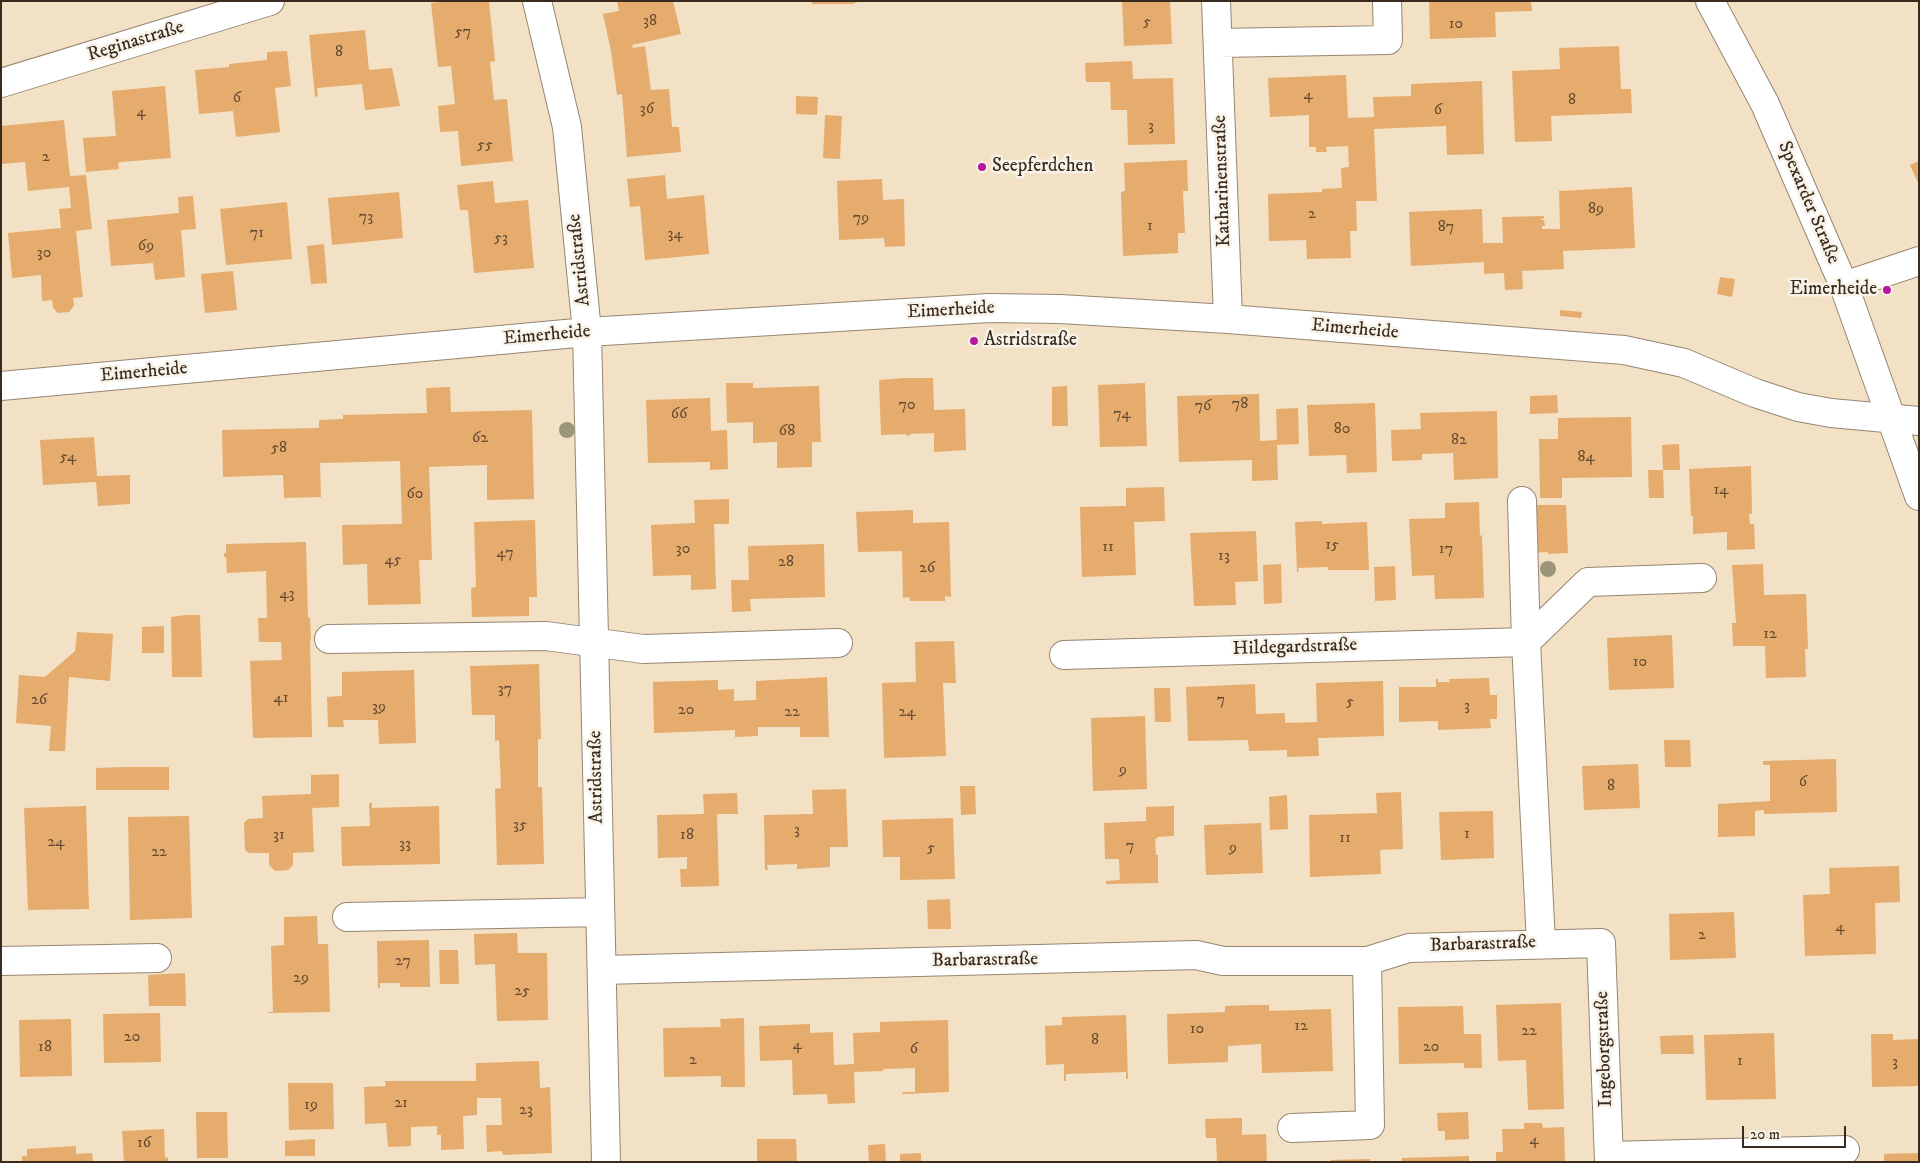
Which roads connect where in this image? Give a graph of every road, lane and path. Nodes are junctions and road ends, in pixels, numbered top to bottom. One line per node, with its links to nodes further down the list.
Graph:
1 (270, 1): 7 (street, Reginastraße)
2 (537, 1): 11 (street, Astridstraße)
3 (1216, 1): 6 (street, Katharinenstraße)
4 (1387, 1): 6 (street)
5 (1710, 1): 9 (street, Spexarder Straße)
6 (1218, 43): 10 (street, Katharinenstraße)
7 (1, 83)
8 (1919, 261): 9 (street)
9 (1844, 286): 13 (street, Spexarder Straße)
10 (1228, 319): 11 (street, Eimerheide); 13 (street, Eimerheide)
11 (587, 332): 12 (street, Eimerheide); 19 (street, Astridstraße)
12 (1, 386)
13 (1892, 418): 14 (street, Eimerheide); 15 (street, Spexarder Straße)
14 (1919, 422)
15 (1919, 496)
16 (1522, 501): 20 (street)
17 (1702, 578): 20 (street)
18 (329, 640): 19 (street)
19 (595, 642): 21 (street); 23 (street, Astridstraße)
20 (1526, 642): 22 (street, Hildegardstraße); 26 (street)
21 (838, 643)
22 (1064, 655)
23 (600, 912): 24 (street); 30 (street, Astridstraße)
24 (347, 917)
25 (1601, 943): 26 (street, Barbarastraße); 33 (street, Ingeborgstraße)
26 (1541, 944): 29 (street, Barbarastraße)
27 (157, 958): 28 (street)
28 (1, 961)
29 (1367, 961): 30 (street, Barbarastraße); 31 (street)
30 (602, 970): 34 (street, Astridstraße)
31 (1292, 1128)
32 (1845, 1150): 33 (street, Ingeborgstraße)
33 (1609, 1159)
34 (606, 1162)

